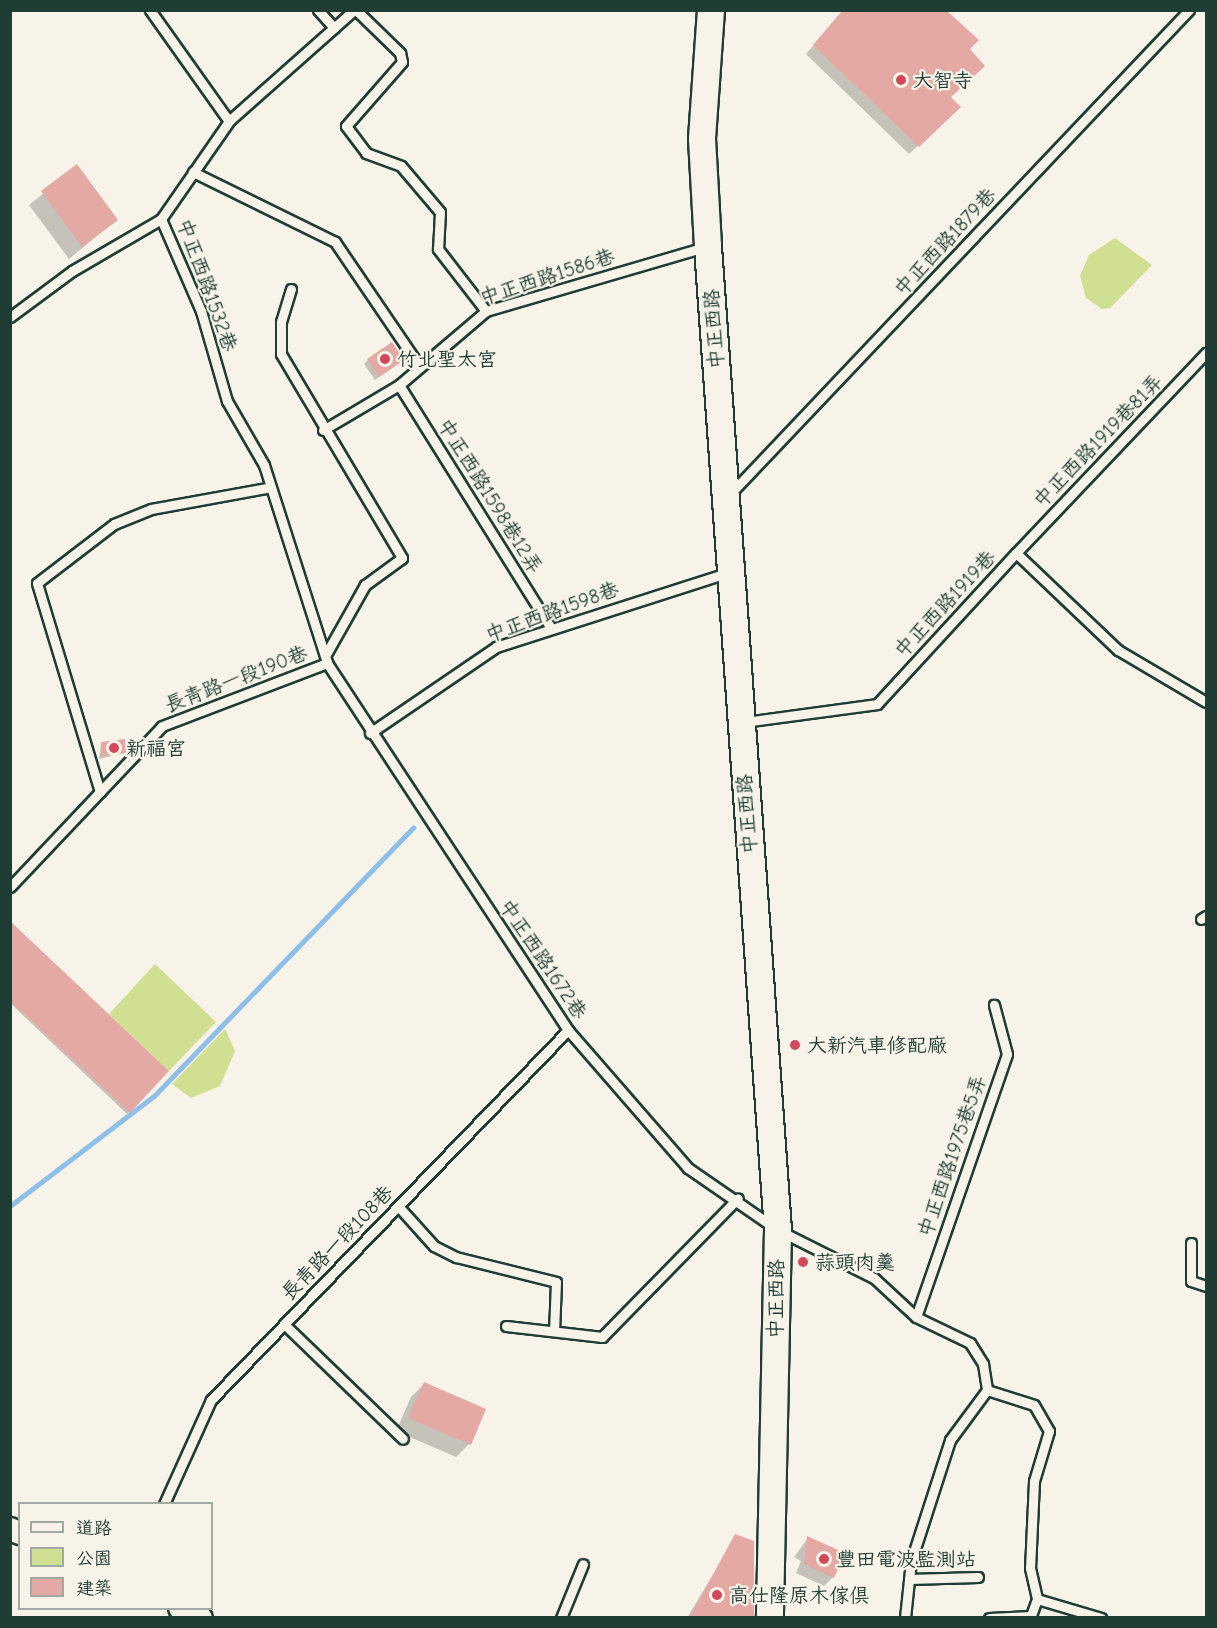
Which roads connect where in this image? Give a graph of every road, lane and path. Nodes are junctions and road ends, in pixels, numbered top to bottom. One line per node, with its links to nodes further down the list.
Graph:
1 (150, 10): 7 (lane)
2 (318, 10): 6 (lane)
3 (355, 10): 6 (lane, 中正西路1532巷); 12 (lane)
4 (711, 10): 10 (main road, 中正西路)
5 (1189, 10): 19 (lane, 中正西路1879巷)
6 (334, 28): 7 (lane, 中正西路1532巷)
7 (229, 121): 8 (lane, 中正西路1532巷)
8 (193, 172): 9 (lane, 中正西路1532巷); 15 (lane)
9 (161, 219): 13 (lane); 18 (lane, 中正西路1532巷)
10 (708, 247): 12 (lane, 中正西路1586巷); 19 (main road, 中正西路)
11 (291, 289): 17 (lane)
12 (486, 311): 15 (lane, 中正西路1586巷)
13 (10, 317)
14 (1206, 353): 20 (lane, 中正西路1919巷81弄)
15 (418, 364): 16 (lane, 中正西路1586巷)
16 (399, 385): 17 (lane, 中正西路1586巷); 22 (lane, 中正西路1598巷12弄)
17 (323, 429): 23 (lane)
18 (267, 488): 23 (lane, 中正西路1532巷); 27 (lane)
19 (727, 498): 21 (main road, 中正西路)
20 (1016, 553): 24 (lane, 中正西路1919巷); 25 (lane, 中正西路1919巷)
21 (730, 572): 22 (lane, 中正西路1598巷); 25 (main road, 中正西路)
22 (550, 627): 26 (lane, 中正西路1598巷)
23 (326, 659): 26 (lane, 中正西路1672巷); 27 (lane, 長青路一段190巷)
24 (1206, 702)
25 (741, 723): 33 (main road, 中正西路)
26 (370, 733): 30 (lane, 中正西路1672巷)
27 (100, 792): 28 (lane, 長青路一段190巷)
28 (10, 887)
29 (994, 1005): 36 (lane, 中正西路1975巷5弄)
30 (568, 1030): 31 (lane, 中正西路1672巷); 32 (lane, 長青路一段108巷)
31 (738, 1198): 33 (lane, 中正西路1672巷); 39 (lane)
32 (398, 1206): 37 (lane, 長青路一段108巷); 39 (lane)
33 (778, 1230): 36 (lane, 中正西路1672巷); 50 (main road, 中正西路)
34 (1191, 1243): 35 (lane)
35 (1206, 1286)
36 (916, 1317): 40 (lane, 中正西路1672巷)
37 (284, 1324): 41 (lane); 42 (lane, 長青路一段108巷)
38 (506, 1326): 39 (lane)
39 (554, 1331)
40 (987, 1390): 45 (lane); 46 (lane)
41 (403, 1439)
42 (164, 1502)
43 (583, 1564): 49 (lane)
44 (978, 1577): 45 (lane)
45 (909, 1579): 51 (lane)
46 (1036, 1599): 53 (lane); 54 (lane)
47 (185, 1610): 48 (street)
48 (201, 1617)
49 (561, 1617)
50 (770, 1617)
51 (905, 1617)
52 (989, 1617): 53 (lane)
53 (1030, 1617)
54 (1101, 1617)

